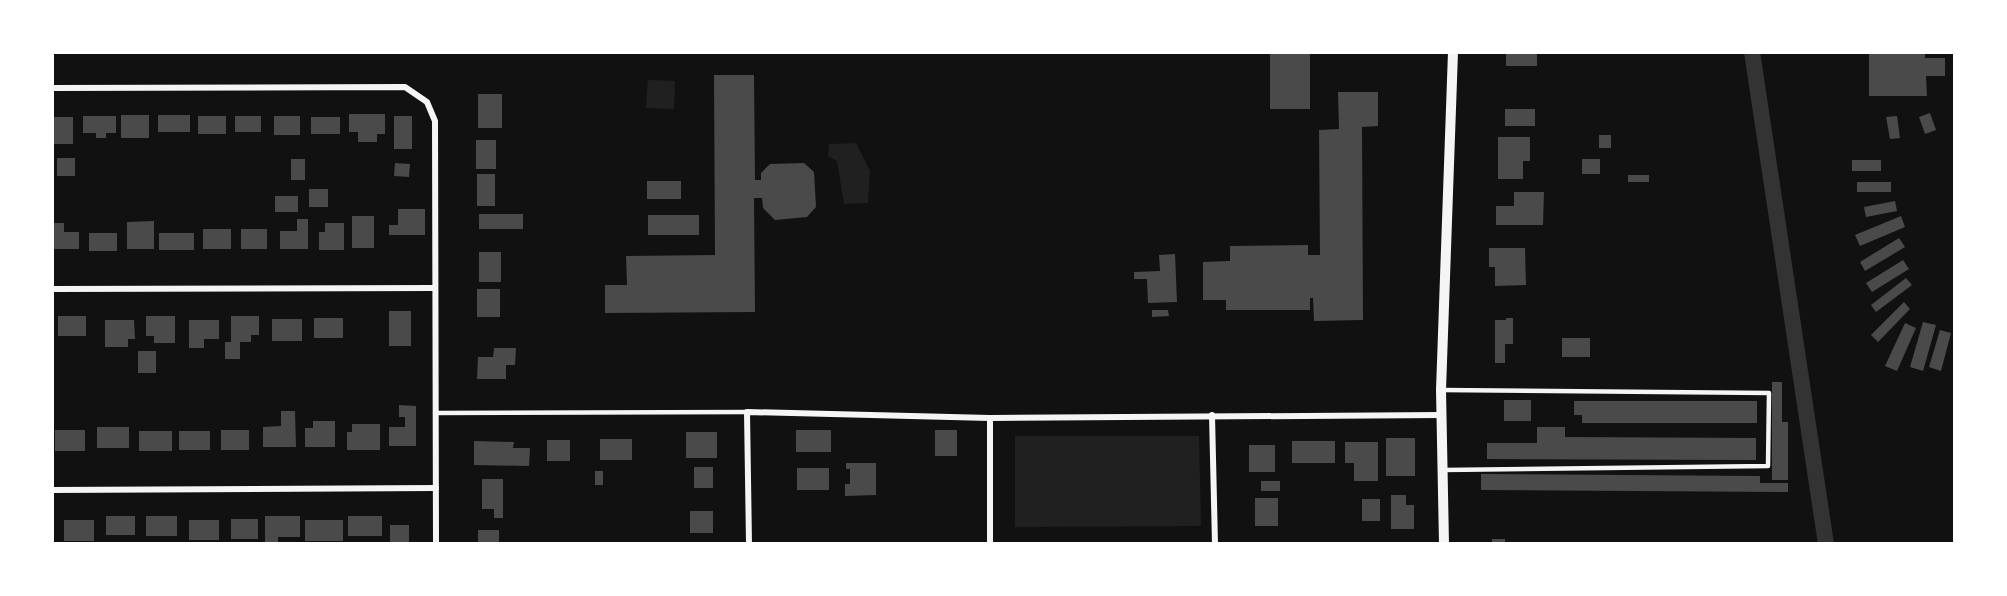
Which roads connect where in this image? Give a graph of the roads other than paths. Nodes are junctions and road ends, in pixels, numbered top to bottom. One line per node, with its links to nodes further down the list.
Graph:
1 (1453, 52): 5 (street)
2 (52, 88): 3 (street)
3 (435, 288): 4 (street); 7 (street)
4 (52, 290)
5 (1441, 390): 9 (street); 11 (lane)
6 (747, 412): 7 (lane); 10 (street); 15 (street)
7 (435, 413): 12 (street)
8 (1212, 415): 9 (street); 10 (street); 17 (street)
9 (1441, 415): 11 (street)
10 (990, 417): 16 (street)
11 (1442, 470): 18 (street)
12 (436, 488): 13 (street); 14 (street)
13 (52, 490)
14 (436, 543)
15 (749, 543)
16 (990, 543)
17 (1215, 543)
18 (1444, 543)

